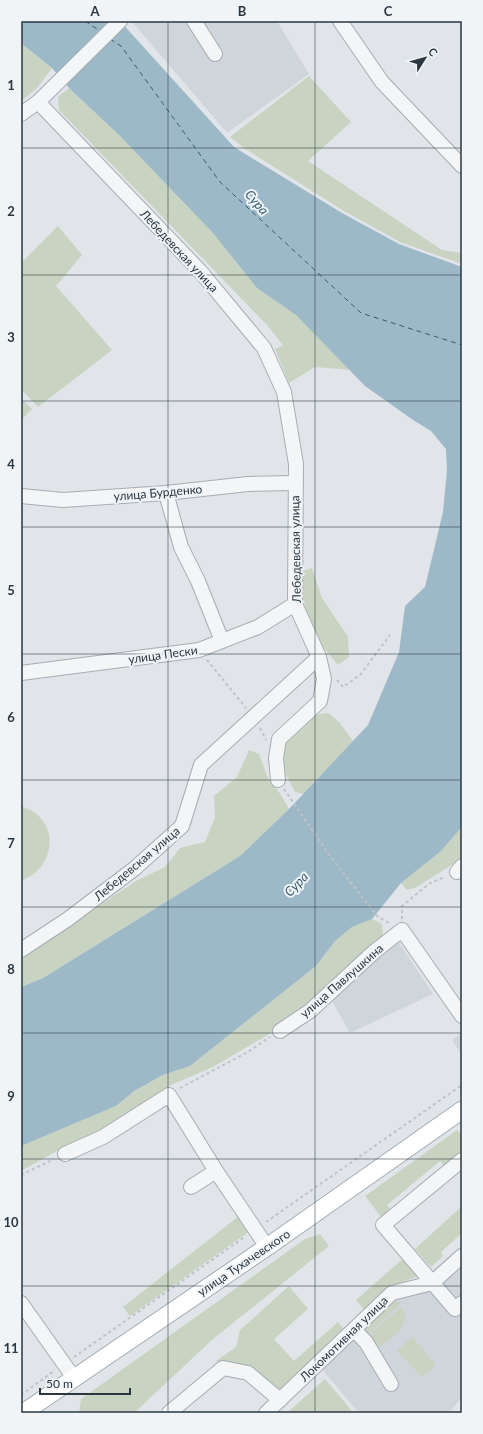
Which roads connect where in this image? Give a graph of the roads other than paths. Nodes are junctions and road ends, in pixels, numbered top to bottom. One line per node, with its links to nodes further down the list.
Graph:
1 (120, 21): 5 (street)
2 (194, 21): 4 (street)
3 (340, 21): 7 (street)
4 (216, 54)
5 (38, 102): 6 (street); 8 (street, Лебедевская улица)
6 (21, 114)
7 (461, 162)
8 (295, 483): 9 (street, улица Бурденко); 11 (street, Лебедевская улица)
9 (166, 494): 10 (street, улица Бурденко); 12 (street)
10 (21, 496)
11 (295, 604): 12 (street, улица Пески); 13 (street, Лебедевская улица)
12 (222, 642): 14 (street, улица Пески)
13 (319, 657): 15 (street); 16 (street, Лебедевская улица)
14 (21, 673)
15 (278, 780)
16 (21, 950)
17 (462, 1016): 18 (street, улица Павлушкина)
18 (280, 1031)
19 (462, 1110): 24 (main road, улица Тухачевского)
20 (65, 1154): 22 (street)
21 (462, 1160): 26 (street)
22 (216, 1171): 23 (street); 24 (street)
23 (191, 1187)
24 (267, 1247): 30 (main road, улица Тухачевского)
25 (462, 1256): 26 (street)
26 (432, 1283): 28 (street); 29 (street, Локомотивная улица)
27 (21, 1303): 30 (street)
28 (462, 1303)
29 (354, 1330): 31 (street); 32 (street, Локомотивная улица)
30 (74, 1378): 33 (main road, улица Тухачевского)
31 (391, 1384)
32 (280, 1400): 34 (street); 35 (street, Локомотивная улица)
33 (23, 1413)
34 (169, 1413)
35 (266, 1413)

